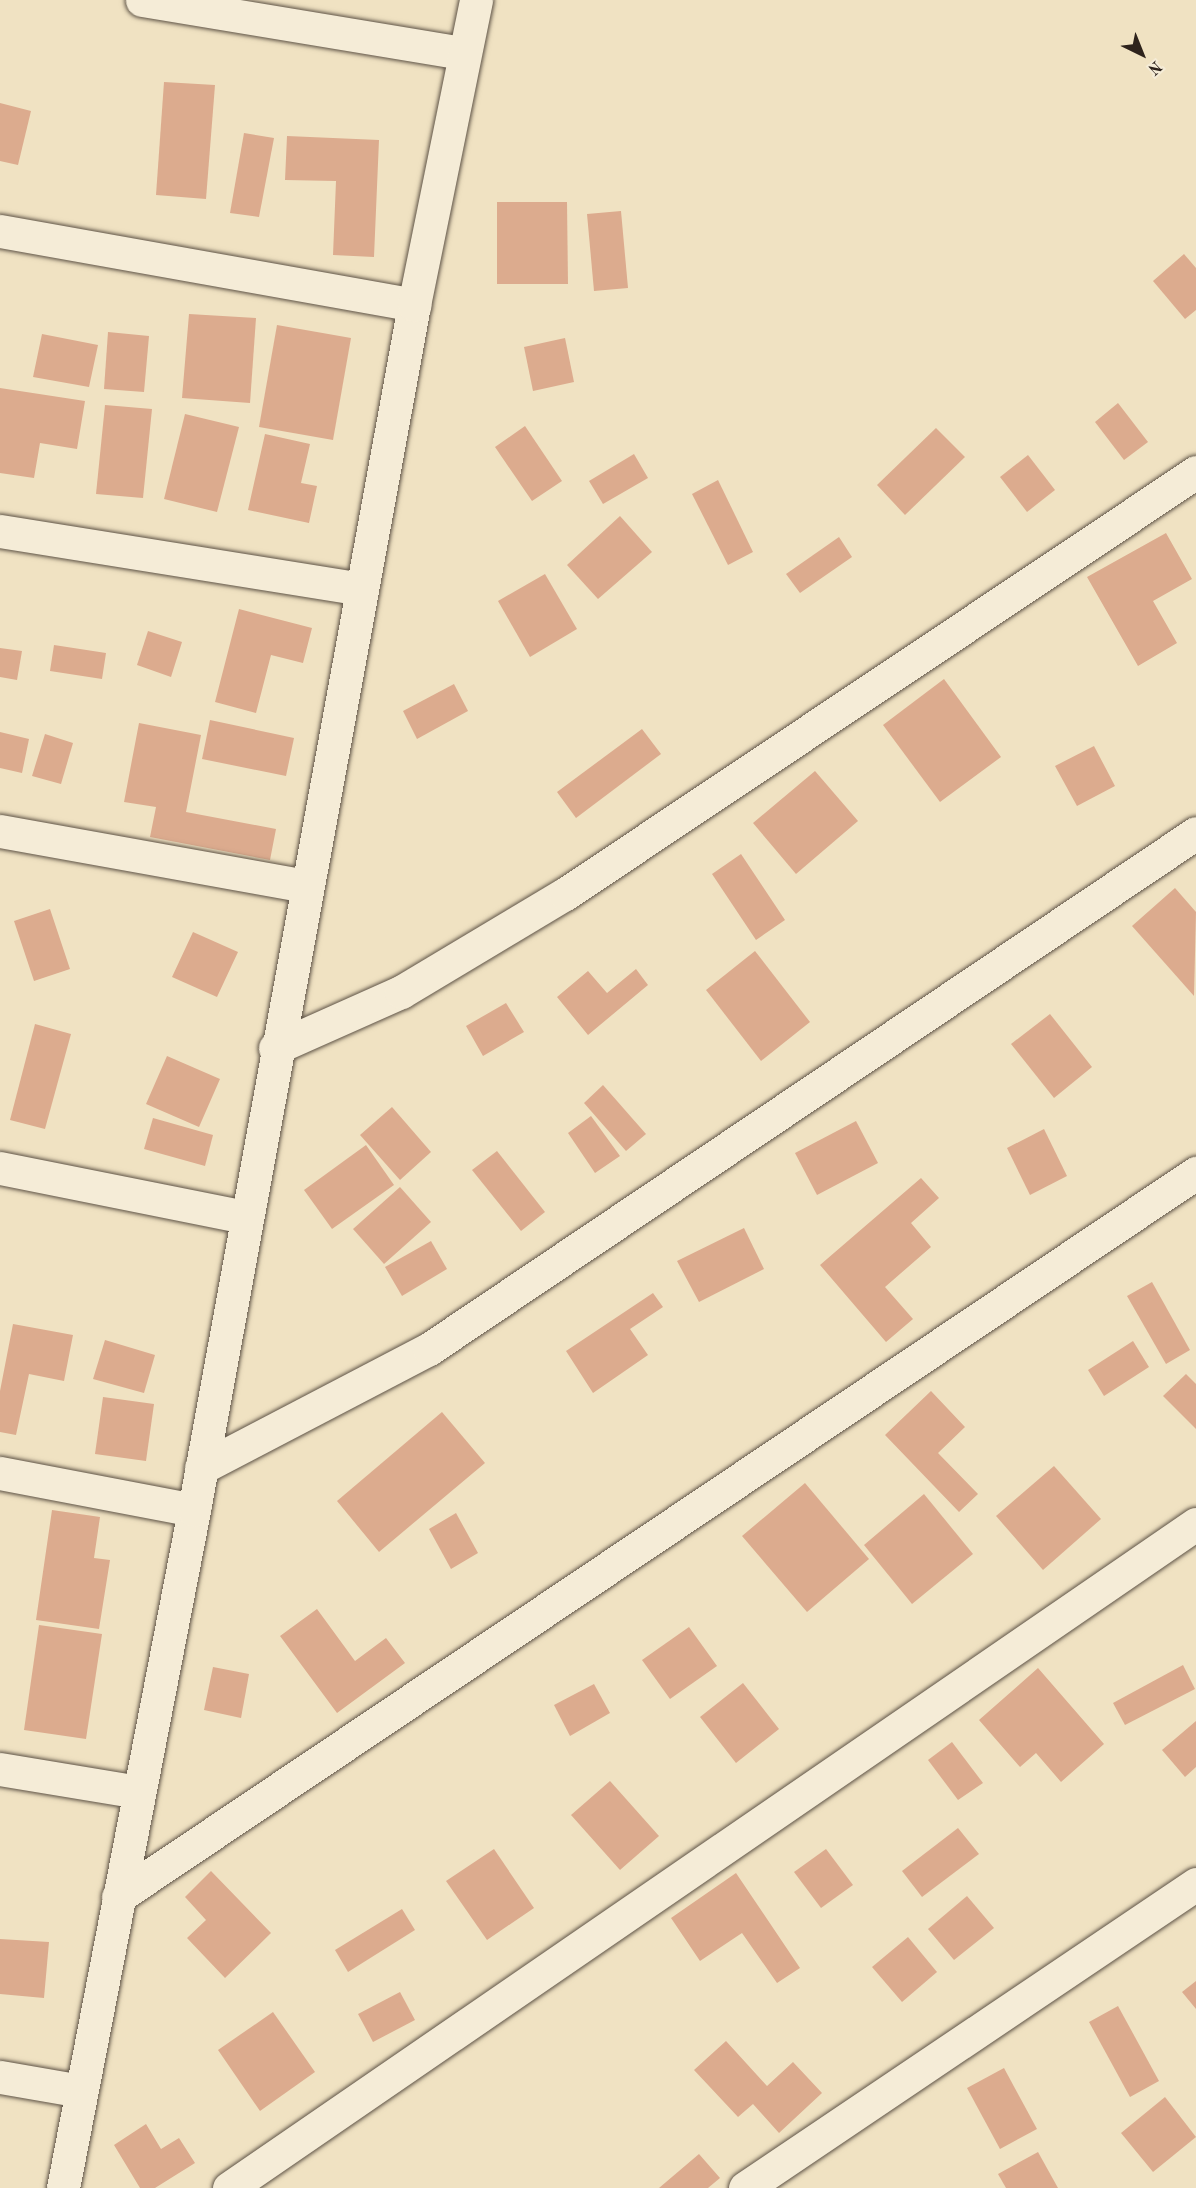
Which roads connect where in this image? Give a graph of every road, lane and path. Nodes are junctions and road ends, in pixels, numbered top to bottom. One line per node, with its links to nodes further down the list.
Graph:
1 (142, 0): 3 (street)
2 (476, 0): 3 (street)
3 (463, 54): 5 (street)
4 (0, 231): 5 (street)
5 (414, 305): 8 (street)
6 (1196, 472): 12 (street)
7 (0, 531): 8 (street)
8 (361, 589): 11 (street)
9 (0, 831): 11 (street)
10 (1196, 833): 16 (street)
11 (305, 886): 12 (street)
12 (275, 1048): 15 (street)
13 (0, 1168): 15 (street)
14 (1196, 1173): 23 (street)
15 (245, 1217): 16 (street)
16 (201, 1467): 18 (street)
17 (0, 1473): 18 (street)
18 (194, 1510): 21 (street)
19 (1196, 1524): 27 (street)
20 (0, 1769): 21 (street)
21 (139, 1792): 23 (street)
22 (1196, 1884): 28 (street)
23 (118, 1897): 25 (street)
24 (0, 2077): 25 (street)
25 (81, 2091): 26 (street)
26 (63, 2188)
27 (229, 2188)
28 (745, 2188)

